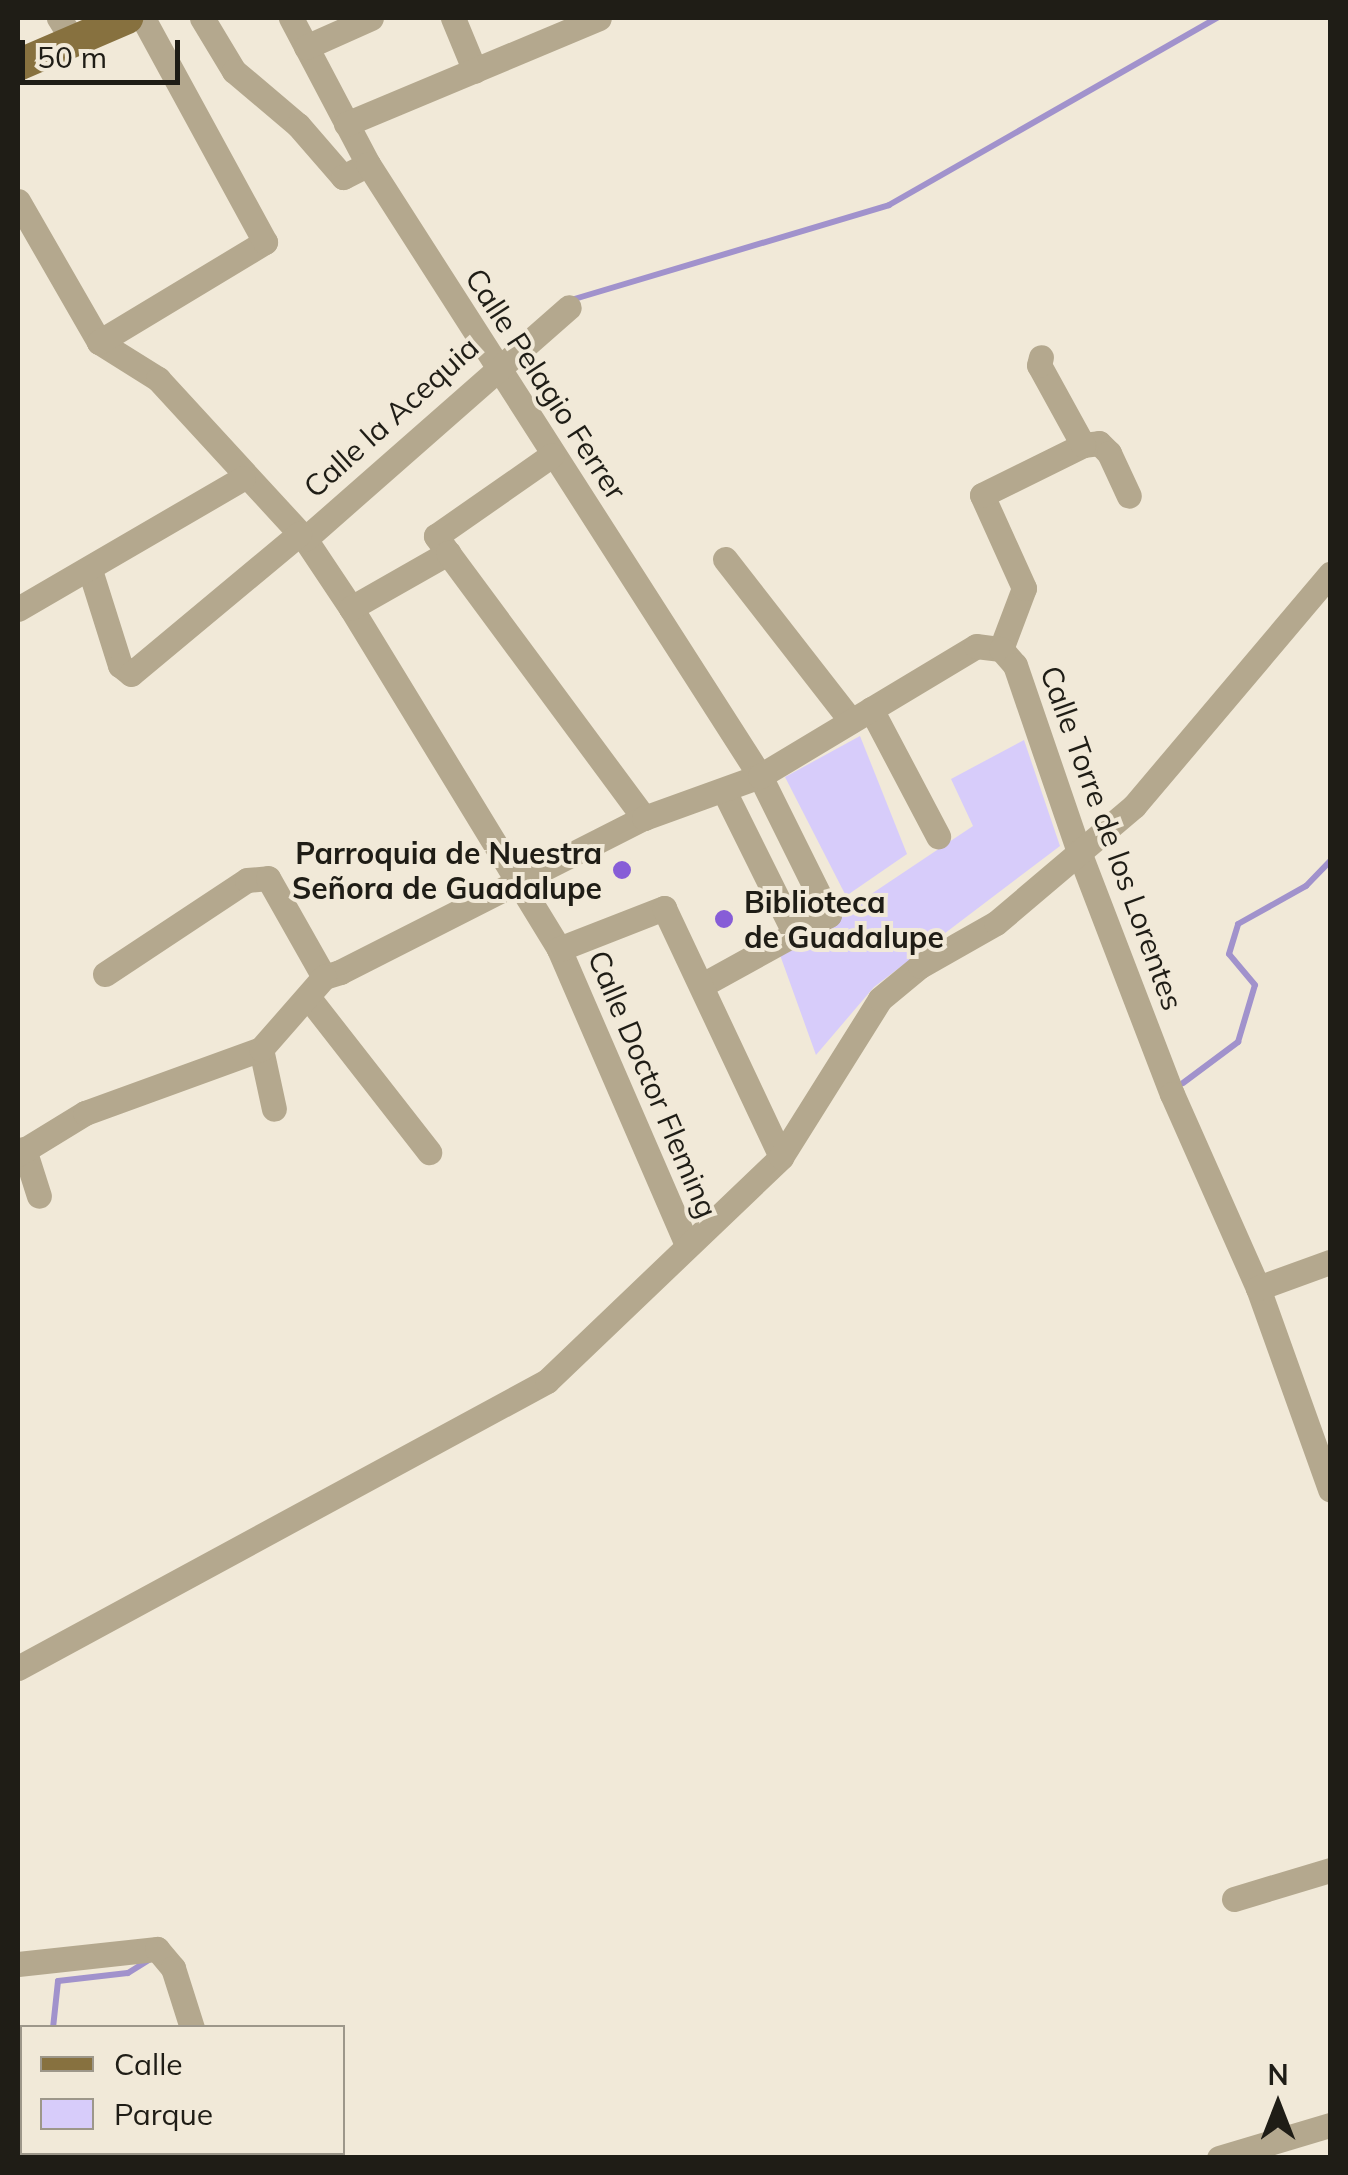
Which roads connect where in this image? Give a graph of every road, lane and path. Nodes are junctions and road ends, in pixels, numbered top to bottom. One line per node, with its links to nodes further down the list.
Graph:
1 (127, 18): 8 (main road)
2 (143, 18): 16 (street)
3 (202, 18): 13 (street)
4 (291, 18): 9 (street, Calle Pelagio Ferrer)
5 (371, 18): 9 (street)
6 (453, 18): 11 (street)
7 (600, 18): 11 (street)
8 (66, 28): 10 (main road)
9 (306, 48): 12 (street, Calle Pelagio Ferrer)
10 (18, 65)
11 (474, 71): 12 (street)
12 (346, 124): 13 (street, Calle Pelagio Ferrer)
13 (368, 164): 18 (street, Calle Pelagio Ferrer)
14 (18, 201): 16 (street)
15 (570, 307): 18 (street, Calle la Acequia)
16 (99, 342): 21 (street, Calle Doctor Fleming)
17 (1041, 357): 19 (street)
18 (496, 365): 20 (street, Calle Pelagio Ferrer); 23 (street, Calle la Acequia)
19 (1083, 445): 22 (street); 30 (street)
20 (552, 455): 24 (street); 32 (street, Calle Pelagio Ferrer)
21 (243, 478): 23 (street, Calle Doctor Fleming); 26 (street)
22 (1129, 496)
23 (302, 536): 26 (street, Calle la Acequia); 29 (street, Calle Doctor Fleming)
24 (448, 553): 29 (street); 34 (street)
25 (724, 559): 31 (street)
26 (90, 570): 28 (street)
27 (1330, 574): 36 (street)
28 (18, 608)
29 (351, 608): 37 (street, Calle Doctor Fleming)
30 (1001, 649): 31 (street, Calle Torre de los Lorentes); 36 (street, Calle Torre de los Lorentes)
31 (861, 715): 32 (street, Calle Torre de los Lorentes); 35 (street)
32 (760, 776): 33 (street, Calle Torre de los Lorentes); 38 (street, Calle Pelagio Ferrer)
33 (726, 793): 34 (street, Calle Torre de los Lorentes); 38 (street)
34 (644, 818): 37 (street, Calle Torre de los Lorentes)
35 (938, 836)
36 (1079, 852): 47 (street); 51 (street, Calle Torre de los Lorentes)
37 (519, 880): 39 (street, Calle Doctor Fleming); 42 (street, Calle Torre de los Lorentes)
38 (795, 934): 41 (street)
39 (559, 949): 41 (street); 49 (street, Calle Doctor Fleming)
40 (105, 974): 42 (street)
41 (702, 984): 47 (street)
42 (316, 987): 43 (street); 46 (street)
43 (260, 1048): 44 (street); 45 (street)
44 (274, 1109)
45 (21, 1151): 48 (street)
46 (429, 1152)
47 (781, 1157): 49 (street)
48 (39, 1196)
49 (687, 1244): 53 (street)
50 (1330, 1262): 51 (street)
51 (1258, 1288): 52 (street, Calle Torre de los Lorentes)
52 (1330, 1488)
53 (18, 1668)
54 (1330, 1870): 55 (street)
55 (1234, 1899)
56 (18, 1964): 57 (street)
57 (191, 2025)
58 (1330, 2125): 59 (street)
59 (1219, 2158)

